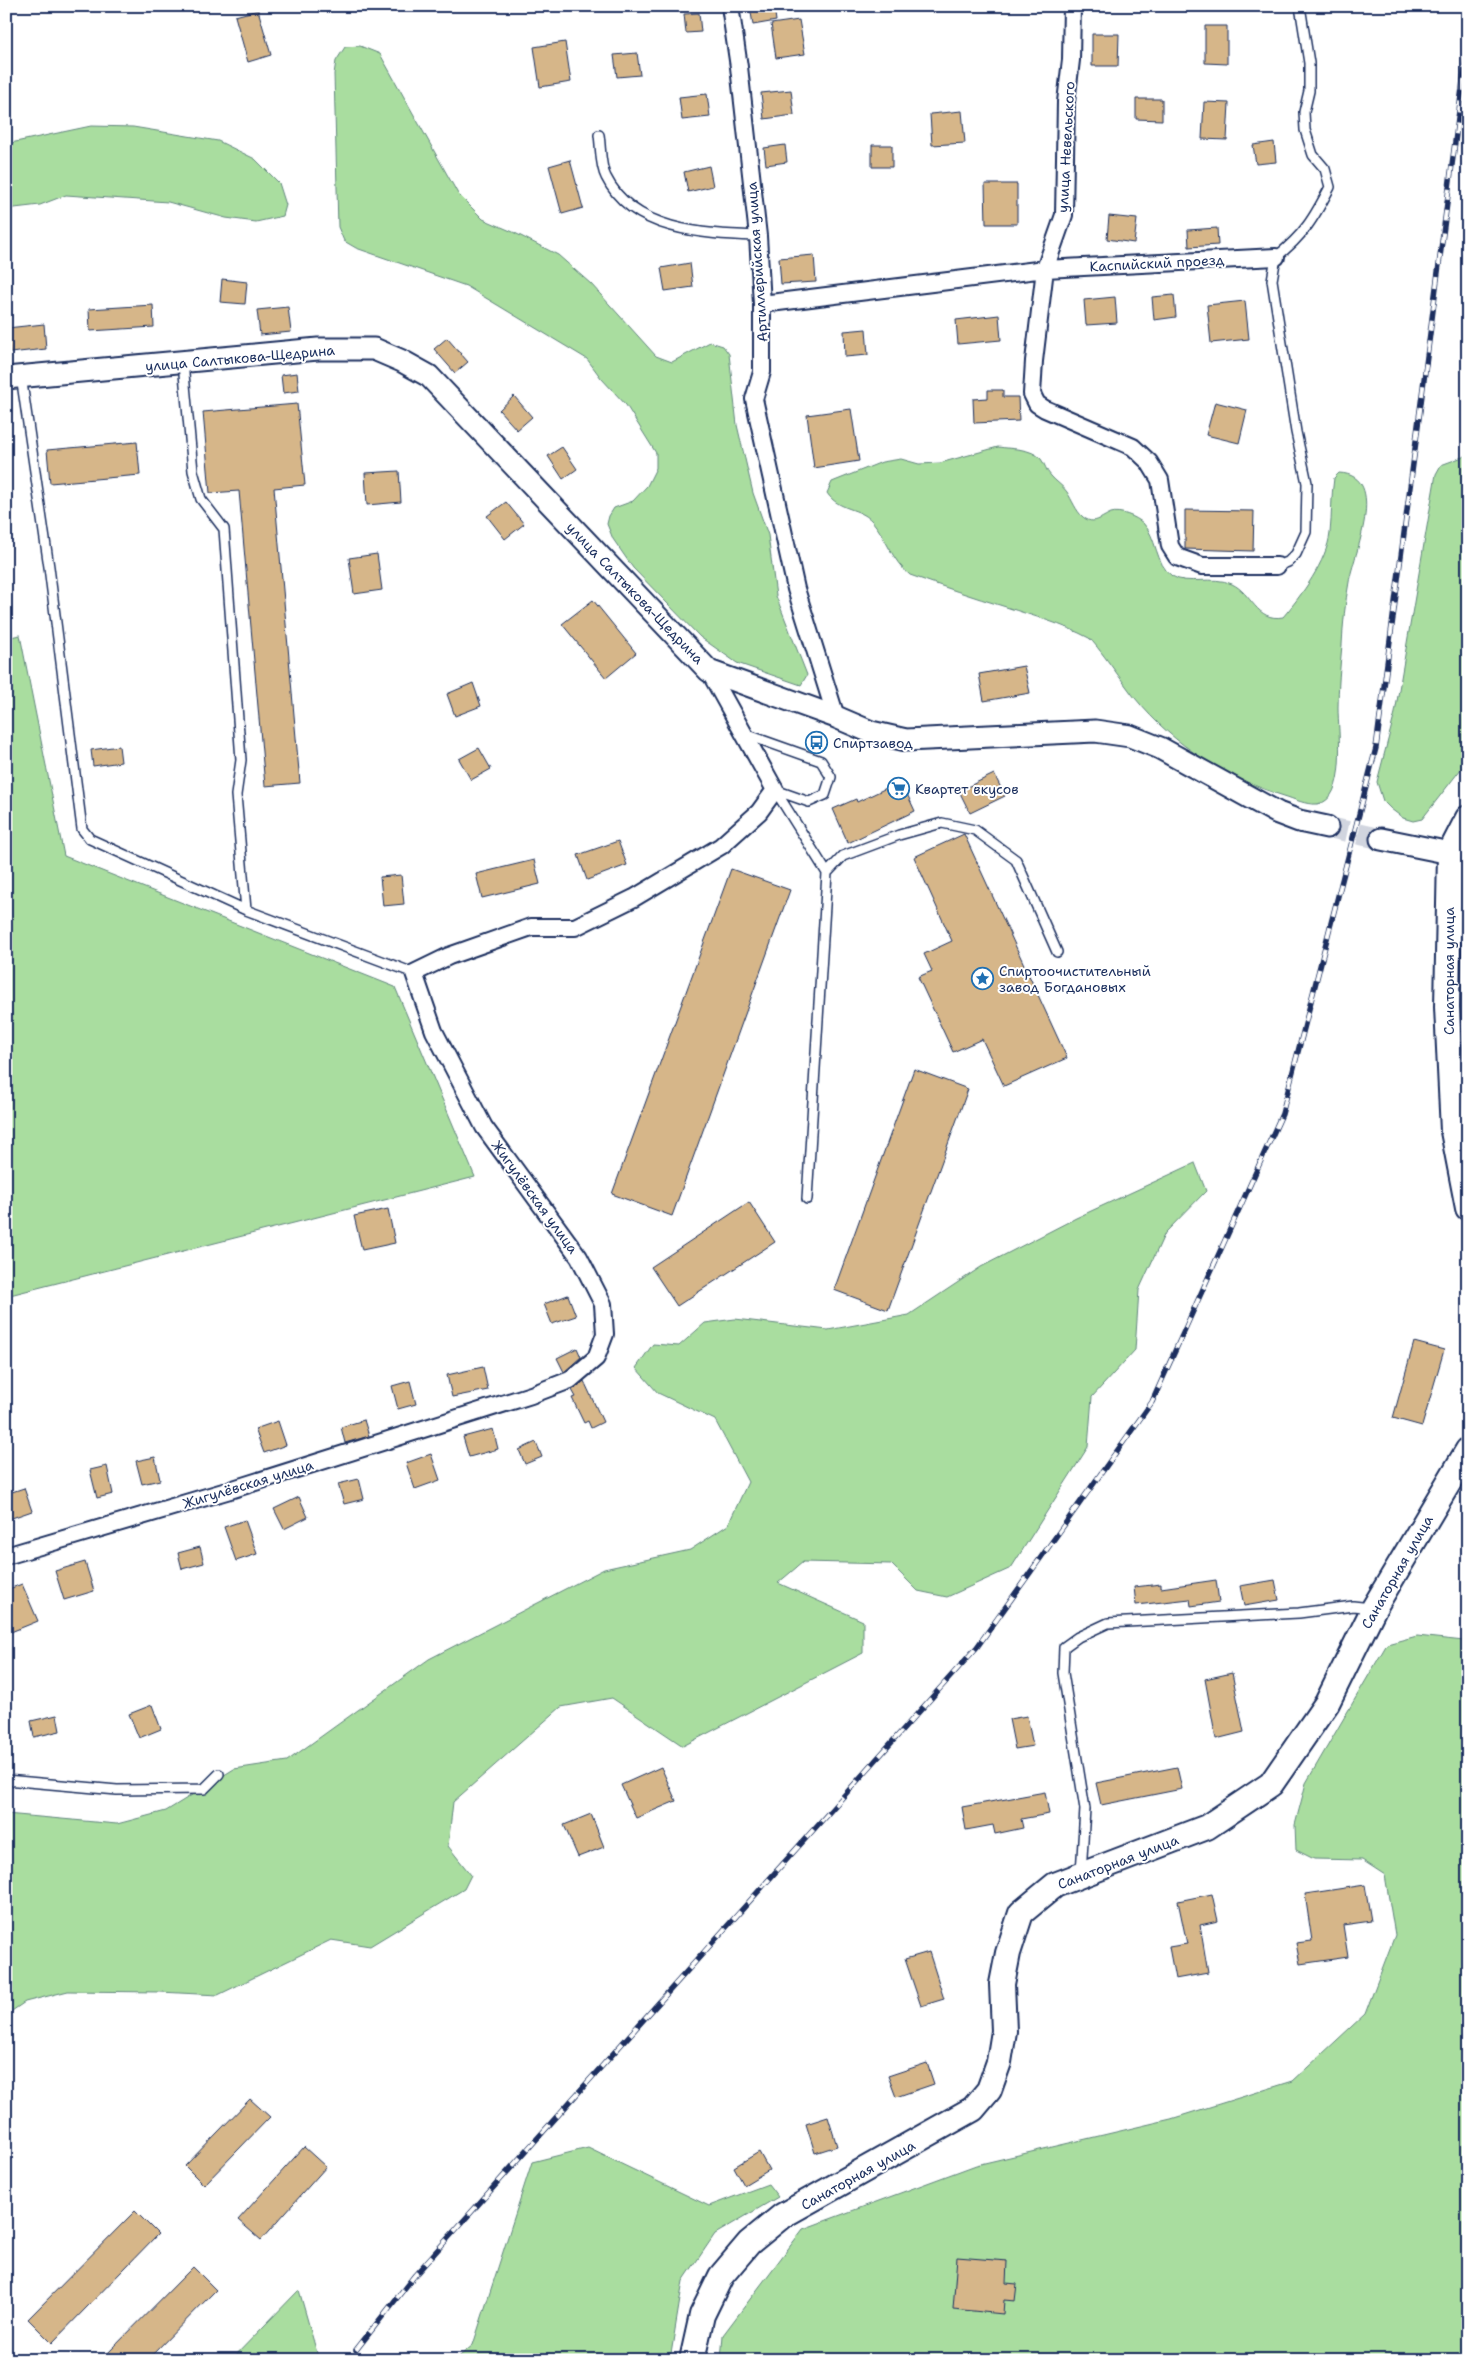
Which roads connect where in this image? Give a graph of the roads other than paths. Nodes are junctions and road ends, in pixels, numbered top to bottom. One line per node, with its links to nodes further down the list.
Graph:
1 (730, 6): 5 (street, Артиллерийская улица)
2 (1072, 6): 7 (street, улица Невельского)
3 (1300, 6): 6 (lane)
4 (599, 135): 5 (lane)
5 (758, 236): 8 (street, Артиллерийская улица)
6 (1276, 257): 7 (street, Каспийский проезд); 11 (lane)
7 (1045, 269): 8 (street, Каспийский проезд); 11 (street, улица Невельского)
8 (762, 304): 13 (street, Артиллерийская улица)
9 (183, 363): 10 (street, улица Салтыкова-Щедрина); 12 (street, улица Салтыкова-Щедрина); 21 (lane)
10 (14, 377): 21 (lane)
11 (1277, 566)
12 (709, 671): 13 (street, улица Салтыкова-Щедрина); 14 (street)
13 (836, 717): 17 (street, улица Салтыкова-Щедрина)
14 (745, 734): 15 (street); 15 (lane)
15 (775, 790): 20 (lane); 23 (street)
16 (1468, 818): 19 (main road)
17 (1327, 827)
18 (1381, 839): 19 (street)
19 (1450, 853): 25 (main road, Санаторная улица)
20 (827, 874): 22 (lane); 24 (lane)
21 (246, 910): 23 (lane)
22 (1057, 952)
23 (414, 973): 27 (street, Жигулёвская улица)
24 (807, 1199)
25 (1468, 1208)
26 (1468, 1450): 28 (main road, Санаторная улица)
27 (6, 1556)
28 (1374, 1608): 31 (main road, Санаторная улица); 31 (lane)
29 (219, 1774): 30 (lane)
30 (6, 1780)
31 (1081, 1876): 32 (main road, Санаторная улица)
32 (692, 2360)

